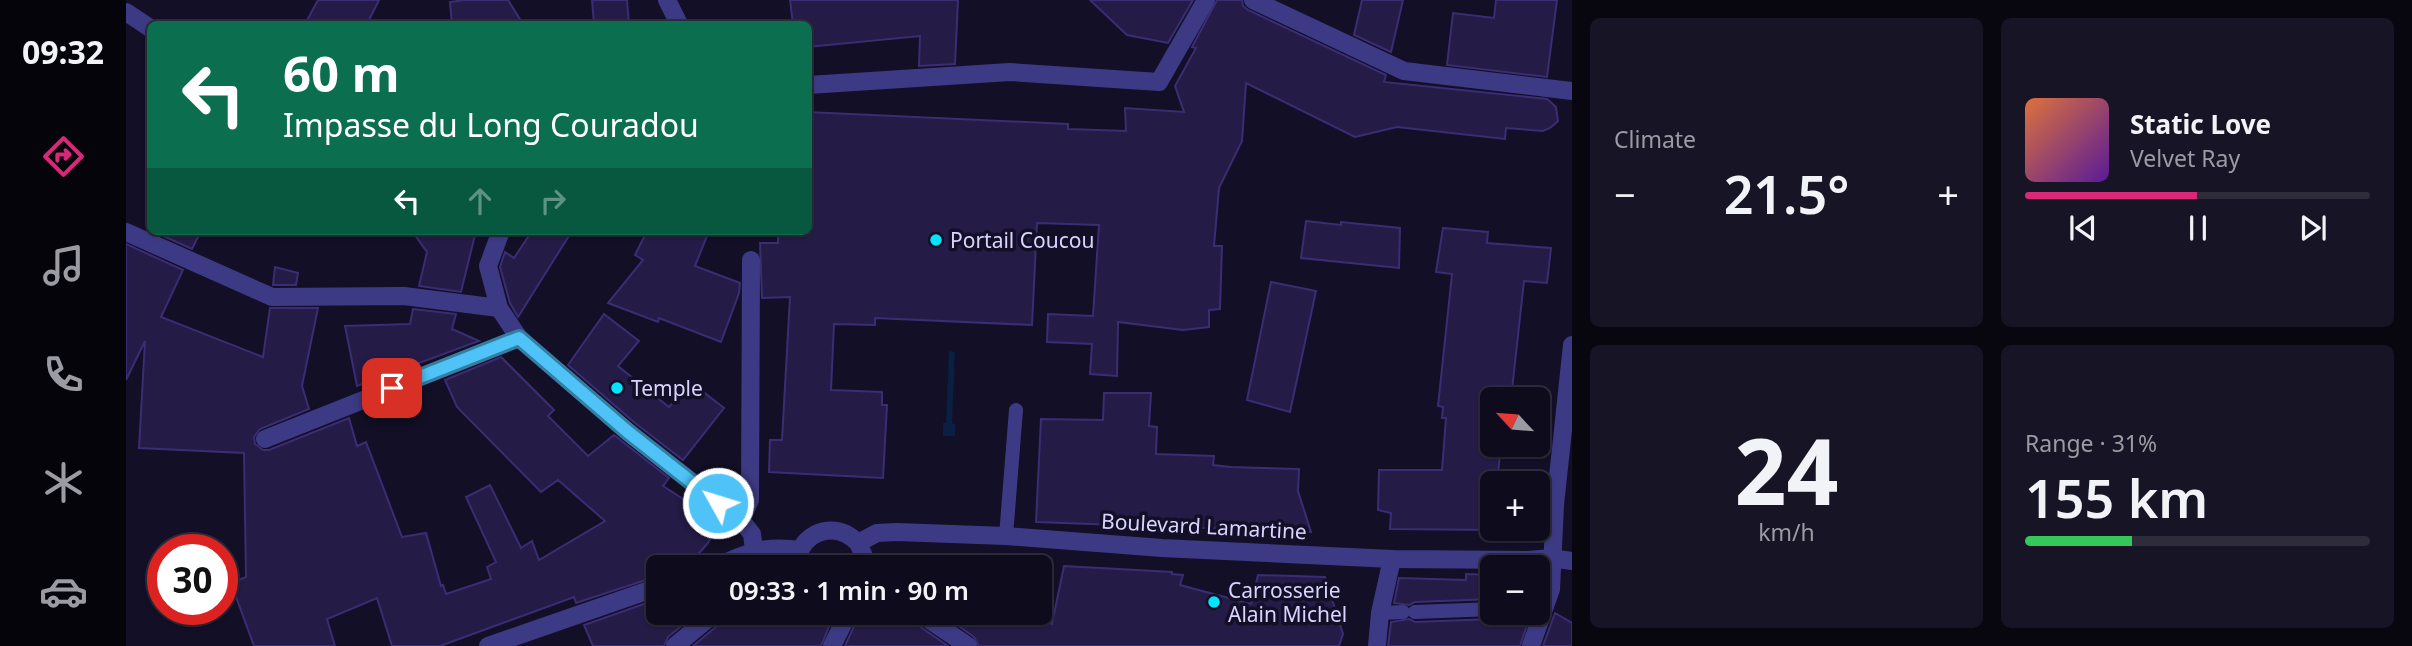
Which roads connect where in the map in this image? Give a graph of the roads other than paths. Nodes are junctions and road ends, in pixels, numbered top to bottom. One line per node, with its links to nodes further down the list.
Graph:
1 (667, 0): 5 (street)
2 (1206, 0): 7 (street)
3 (1253, 0): 8 (street)
4 (126, 12): 6 (street)
5 (678, 21)
6 (147, 26)
7 (812, 85)
8 (1572, 91)
9 (126, 232): 12 (street)
10 (500, 235): 12 (street)
11 (751, 260): 17 (street)
12 (499, 308): 13 (street)
13 (519, 338): 16 (street); 17 (street)
14 (1572, 345): 25 (street)
15 (1016, 410): 18 (lane)
16 (265, 439)
17 (741, 520): 20 (street)
18 (1006, 536): 19 (street, Boulevard Lamartine); 26 (street, Boulevard Lamartine)
19 (858, 543): 23 (street); 24 (street)
20 (754, 550): 21 (street); 22 (street)
21 (745, 555)
22 (789, 555)
23 (800, 555)
24 (863, 555)
25 (1552, 558): 26 (street, Boulevard Lamartine); 27 (street, Boulevard Lamartine); 29 (street)
26 (1392, 559): 31 (street)
27 (1572, 561)
28 (646, 591): 36 (street)
29 (1550, 591)
30 (1480, 609): 31 (lane)
31 (1380, 613): 40 (street)
32 (700, 625): 37 (street)
33 (842, 625): 38 (street)
34 (937, 625): 39 (street)
35 (1537, 625): 41 (street)
36 (488, 646)
37 (675, 646)
38 (832, 646)
39 (968, 646)
40 (1377, 646)
41 (1531, 646)

